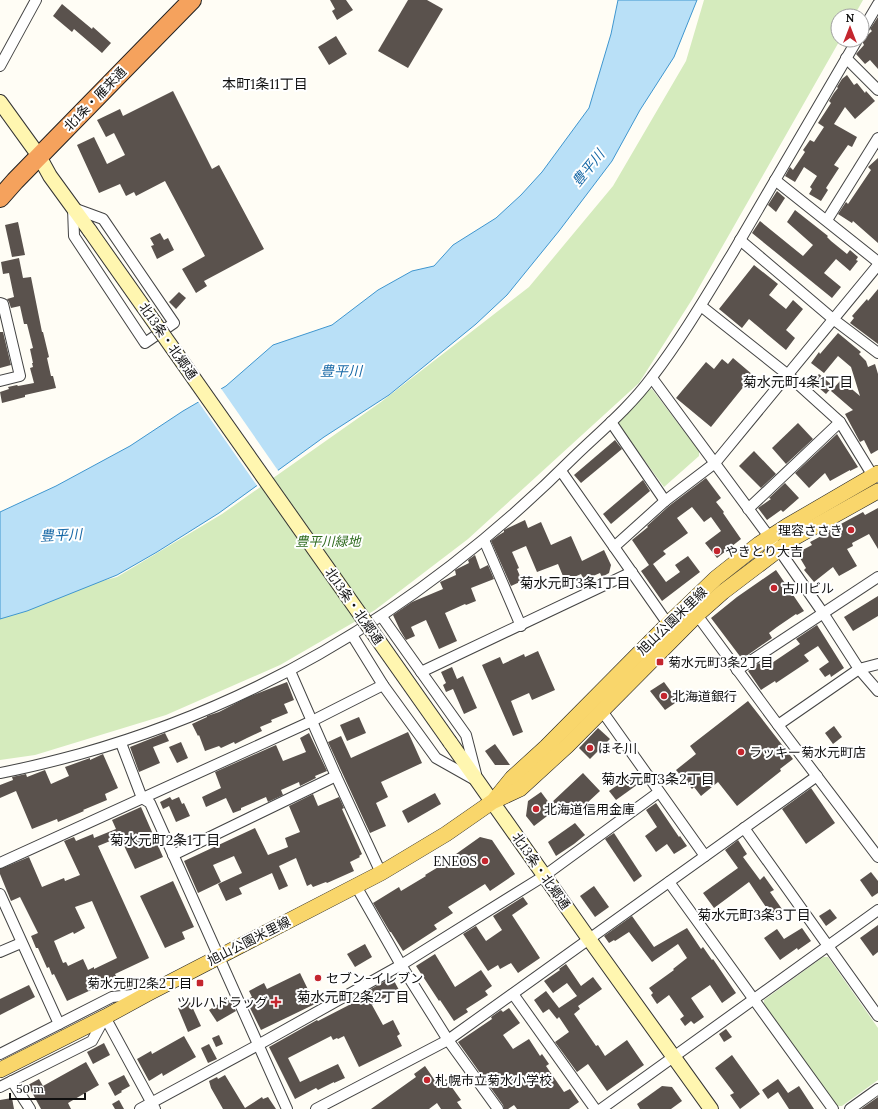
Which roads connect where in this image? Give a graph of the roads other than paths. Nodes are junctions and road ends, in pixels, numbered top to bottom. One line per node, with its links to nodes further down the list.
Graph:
1 (36, 0): 7 (street)
2 (192, 0): 11 (highway, 北1条・雁来通)
3 (878, 4): 4 (street)
4 (870, 18)
5 (852, 48): 6 (street)
6 (846, 58): 8 (street); 12 (street)
7 (0, 66)
8 (878, 90)
9 (0, 102): 11 (street, 北13条・北郷通)
10 (878, 138): 15 (street)
11 (39, 156): 13 (highway, 北1条・雁来通); 14 (street, 北13条・北郷通)
12 (775, 180): 15 (street); 16 (street)
13 (0, 198)
14 (74, 208): 14 (street); 58 (street, 北13条・北郷通, bridge)
15 (827, 220): 17 (street)
16 (740, 240): 19 (street); 20 (street)
17 (878, 263): 20 (street)
18 (0, 303): 24 (street)
19 (701, 306): 22 (street); 23 (street)
20 (833, 319): 21 (street); 22 (street)
21 (878, 353)
22 (788, 375): 26 (street); 27 (street)
23 (652, 378): 25 (street); 27 (street)
24 (0, 381)
25 (611, 422): 28 (street); 31 (street)
26 (840, 422): 29 (street); 32 (street)
27 (715, 463): 31 (street); 32 (street)
28 (561, 471): 33 (street); 35 (street)
29 (876, 475): 34 (main road, 旭山公園米里線)
30 (878, 491): 34 (main road, 旭山公園米里線)
31 (665, 501): 35 (street)
32 (748, 509): 34 (street)
33 (484, 540): 40 (street); 42 (street)
34 (773, 544): 38 (street); 39 (main road, 旭山公園米里線); 41 (main road, 旭山公園米里線)
35 (614, 547): 36 (street)
36 (632, 572): 41 (street); 42 (street)
37 (878, 577): 38 (street)
38 (823, 612): 45 (street); 47 (street)
39 (697, 615): 47 (street); 51 (main road, 旭山公園米里線)
40 (382, 616): 43 (street); 48 (street)
41 (668, 624): 61 (main road, 旭山公園米里線)
42 (521, 626): 48 (street)
43 (352, 635): 46 (street); 49 (street)
44 (878, 664): 45 (street)
45 (859, 669): 50 (street); 53 (street)
46 (290, 670): 52 (street); 54 (street)
47 (737, 670): 53 (street)
48 (421, 672): 58 (street)
49 (384, 685): 52 (street); 58 (street)
50 (878, 691)
51 (602, 711): 59 (street); 61 (main road, 旭山公園米里線)
52 (312, 721): 56 (street); 60 (street)
53 (778, 725): 57 (street)
54 (121, 742): 55 (street); 60 (street)
55 (0, 773)
56 (336, 776): 63 (street); 67 (street)
57 (817, 776): 62 (street); 65 (street)
58 (477, 781): 61 (street, 北13条・北郷通)
59 (659, 792): 64 (street); 68 (street)
60 (142, 798): 63 (street); 66 (street)
61 (492, 802): 67 (main road, 旭山公園米里線); 68 (street, 北13条・北郷通)
62 (744, 828): 64 (street); 75 (street)
63 (173, 854): 77 (street)
64 (705, 856): 69 (street)
65 (878, 857)
66 (0, 863)
67 (380, 873): 70 (main road, 旭山公園米里線)
68 (544, 876): 73 (street, 北13条・北郷通); 78 (street)
69 (669, 882): 73 (street); 81 (street)
70 (356, 886): 77 (main road, 旭山公園米里線); 78 (street)
71 (0, 894): 74 (street)
72 (878, 910): 75 (street)
73 (589, 939): 80 (street); 88 (street, 北13条・北郷通)
74 (21, 943): 76 (street); 84 (street)
75 (828, 946): 81 (street); 83 (street)
76 (0, 952)
77 (219, 956): 79 (main road, 旭山公園米里線); 86 (street)
78 (402, 965): 85 (street); 86 (street)
79 (148, 993): 82 (main road, 旭山公園米里線); 84 (street)
80 (513, 994): 85 (street); 99 (street)
81 (753, 1000): 88 (street); 102 (street)
82 (105, 1016): 89 (main road, 旭山公園米里線); 90 (street); 93 (street)
83 (878, 1016)
84 (58, 1024): 87 (street)
85 (448, 1040): 97 (street); 98 (street)
86 (258, 1045): 93 (street); 96 (street)
87 (0, 1054)
88 (674, 1057): 100 (street); 101 (street, 北13条・北郷通)
89 (0, 1070)
90 (12, 1081): 91 (street); 94 (street)
91 (0, 1087)
92 (878, 1089): 103 (street)
93 (154, 1106): 95 (street)
94 (30, 1109)
95 (140, 1109)
96 (287, 1109)
97 (316, 1109)
98 (498, 1109)
99 (595, 1109)
100 (601, 1109)
101 (711, 1109)
102 (833, 1109)
103 (850, 1109)

